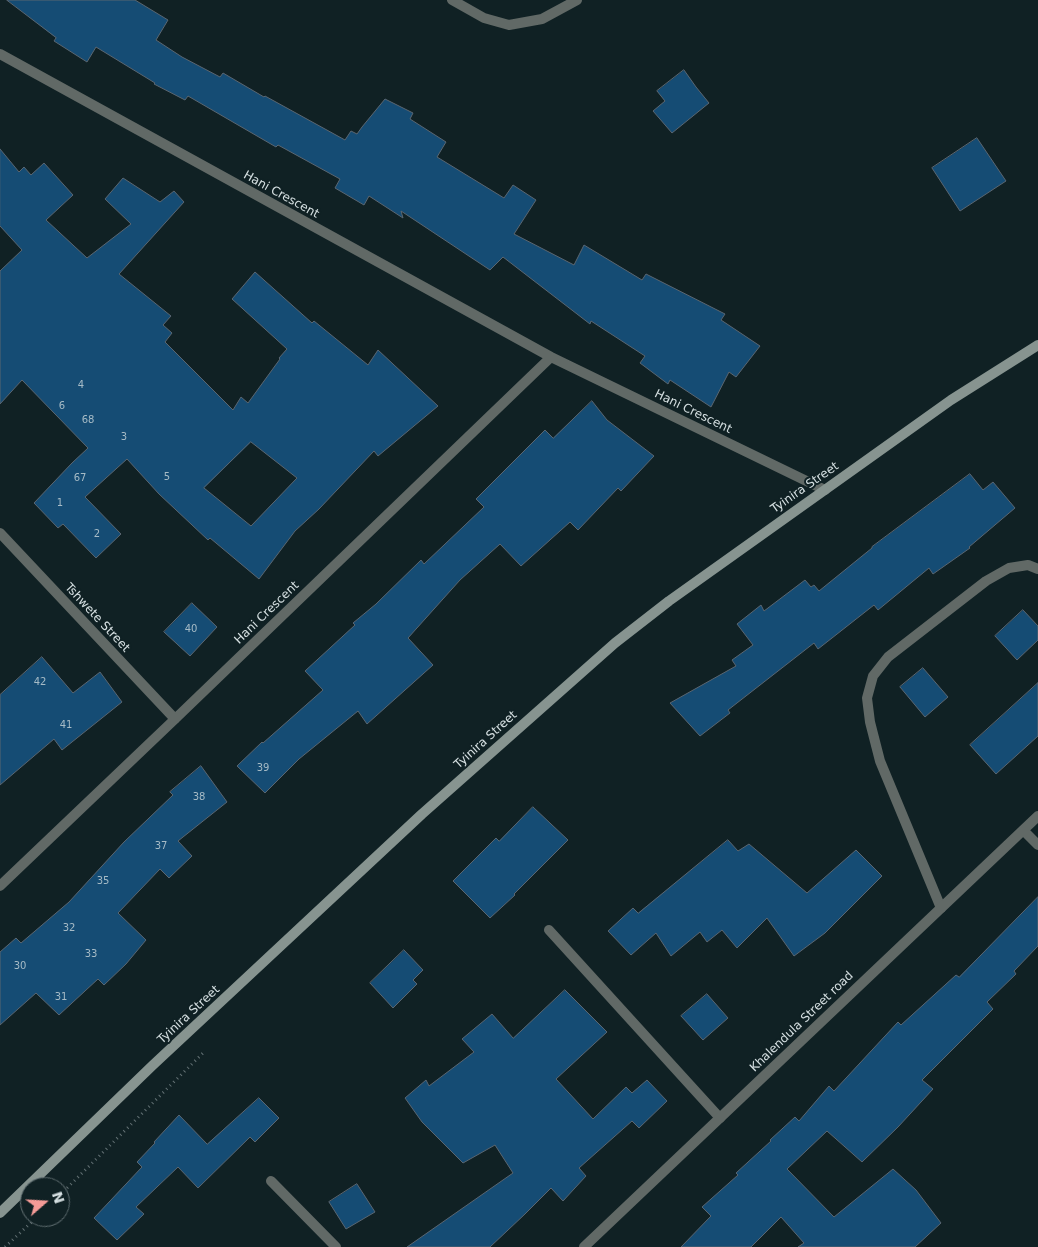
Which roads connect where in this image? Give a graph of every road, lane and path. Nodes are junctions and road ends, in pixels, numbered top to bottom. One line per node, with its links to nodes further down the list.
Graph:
1 (452, 0): 2 (street)
2 (577, 0)
3 (0, 54): 5 (street, Hani Crescent)
4 (1038, 345): 6 (street, Tyinira Street)
5 (551, 358): 6 (street, Hani Crescent); 9 (street, Hani Crescent)
6 (825, 490): 20 (street, Tyinira Street)
7 (0, 534): 9 (street, Tshwete Street)
8 (1038, 569): 14 (street)
9 (176, 719): 13 (street, Hani Crescent)
10 (1038, 816): 11 (street, Khalendula Street road)
11 (1023, 830): 12 (street); 14 (street, Khalendula Street road)
12 (1038, 845)
13 (0, 886)
14 (941, 908): 17 (street, Khalendula Street road)
15 (550, 930): 17 (street)
16 (204, 1052): 19 (path)
17 (720, 1118): 24 (street, Khalendula Street road)
18 (271, 1182): 23 (street)
19 (70, 1185)
20 (0, 1213)
21 (26, 1227): 22 (path)
22 (5, 1247)
23 (336, 1247)
24 (584, 1247)

